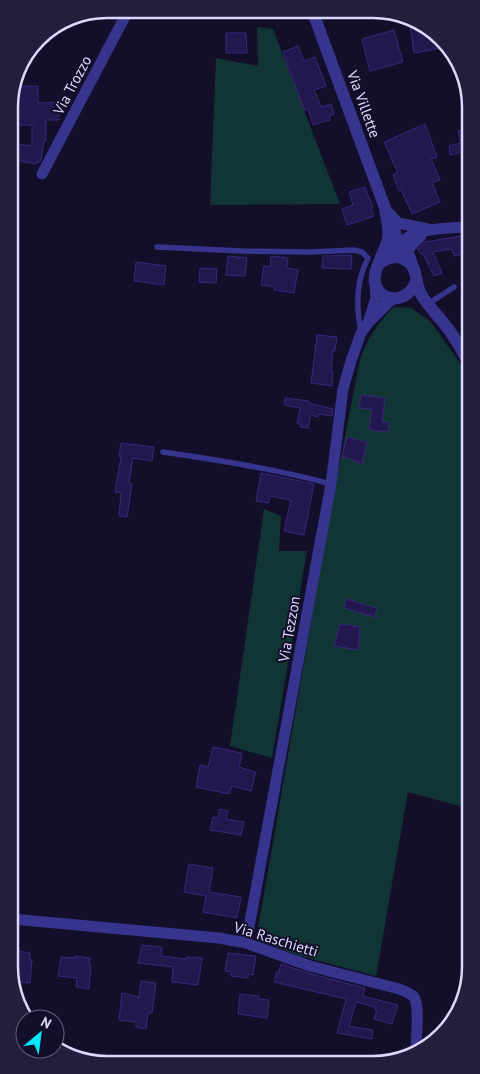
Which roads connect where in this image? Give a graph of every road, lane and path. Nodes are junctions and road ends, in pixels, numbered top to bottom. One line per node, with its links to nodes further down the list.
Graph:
1 (124, 18): 3 (street, Via Trozzo)
2 (315, 18): 4 (street, Via Villette)
3 (42, 174)
4 (385, 207): 6 (street); 8 (street, Via Villette); 9 (street, Via Villette)
5 (462, 227): 6 (street)
6 (430, 230): 8 (street); 10 (street)
7 (157, 247): 15 (lane)
8 (397, 257): 9 (street); 10 (street)
9 (379, 264): 11 (street, Via Villette)
10 (415, 275): 13 (street); 14 (street)
11 (375, 283): 13 (street); 15 (street, Via Tezzon)
12 (454, 287): 14 (lane)
13 (398, 298): 14 (street); 15 (street, Via Tezzon)
14 (432, 309): 16 (street)
15 (365, 328): 18 (street, Via Tezzon)
16 (462, 352)
17 (163, 452): 18 (lane)
18 (331, 484): 20 (street, Via Tezzon)
19 (18, 920): 20 (street, Via Raschietti)
20 (246, 943): 21 (street, Via Raschietti)
21 (416, 1046)

